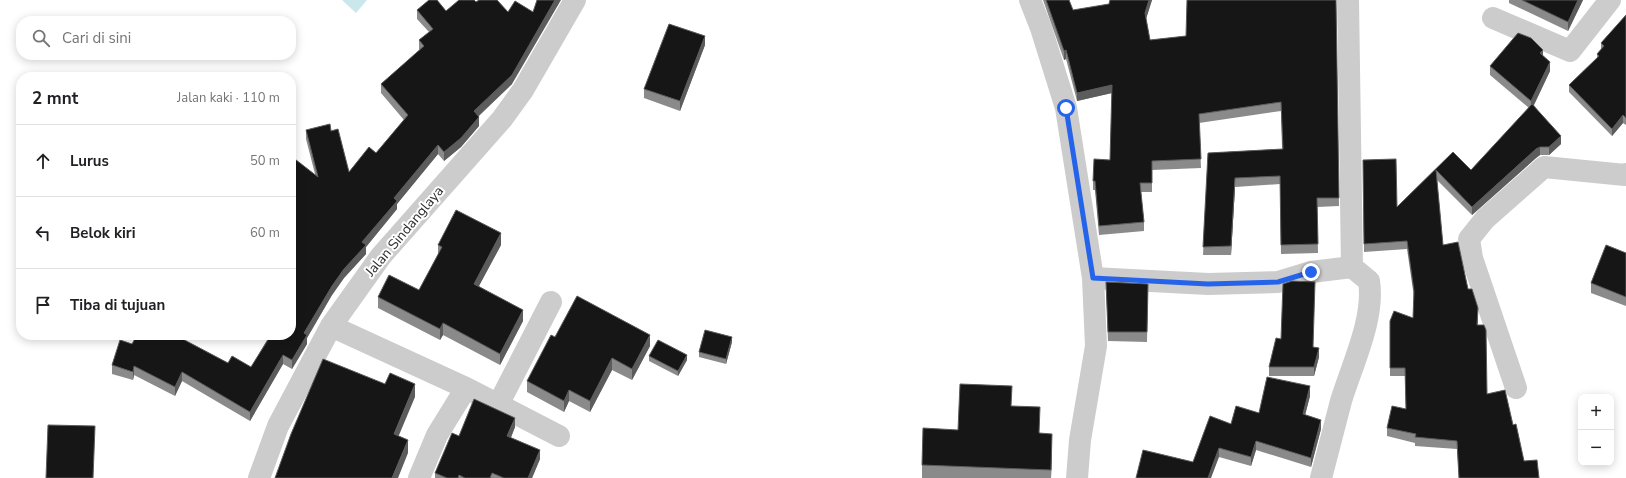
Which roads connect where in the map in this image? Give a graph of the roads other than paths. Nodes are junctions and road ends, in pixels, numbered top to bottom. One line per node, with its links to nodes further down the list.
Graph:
1 (574, 0): 10 (street, Jalan Sindanglaya)
2 (1030, 0): 8 (street)
3 (1348, 0): 7 (street)
4 (1610, 0): 5 (street)
5 (1493, 18)
6 (1626, 174): 12 (street)
7 (1352, 267): 8 (street); 18 (street)
8 (1093, 278): 17 (street)
9 (551, 302): 13 (street)
10 (331, 326): 11 (street); 15 (street, Jalan Sindanglaya)
11 (466, 388): 13 (street); 16 (street)
12 (1516, 388)
13 (498, 405): 14 (street)
14 (559, 436)
15 (259, 478)
16 (419, 478)
17 (1077, 478)
18 (1321, 478)

